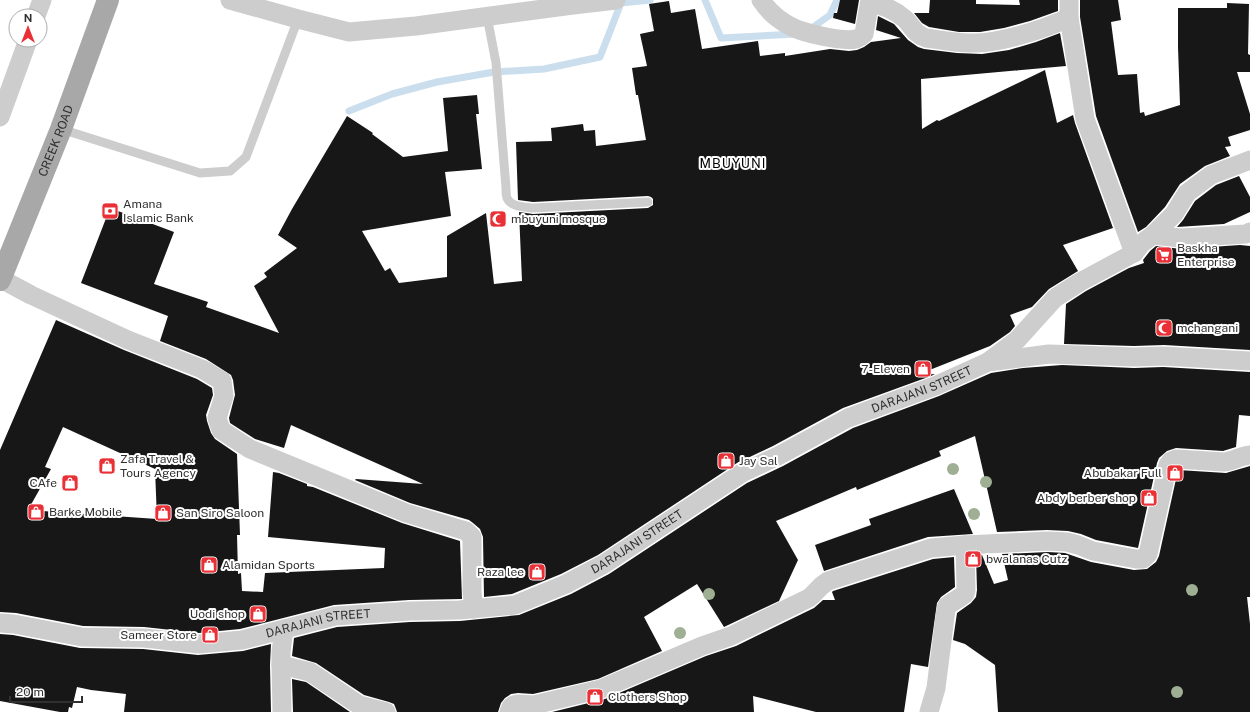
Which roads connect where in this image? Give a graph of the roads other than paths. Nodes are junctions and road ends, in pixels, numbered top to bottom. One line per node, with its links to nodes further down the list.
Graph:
1 (108, 0): 11 (main road, CREEK ROAD)
2 (230, 0): 8 (street)
3 (616, 0): 7 (street)
4 (760, 0): 5 (street)
5 (870, 2): 6 (street)
6 (1069, 9): 17 (street)
7 (487, 16): 8 (street); 13 (lane)
8 (298, 19): 11 (lane)
9 (25, 48): 10 (street)
10 (0, 117)
11 (62, 129): 16 (main road, CREEK ROAD)
12 (1250, 160): 15 (street)
13 (648, 202)
14 (1250, 232): 15 (street)
15 (1155, 236): 17 (street)
16 (5, 251): 18 (main road, CREEK ROAD)
17 (1134, 253): 19 (street)
18 (0, 279): 23 (street)
19 (988, 362): 20 (street, DARAJANI STREET); 23 (street, DARAJANI STREET)
20 (1250, 362)
21 (1250, 455): 22 (street)
22 (965, 545): 29 (street); 30 (street)
23 (474, 609): 25 (street, DARAJANI STREET)
24 (0, 623): 25 (street, DARAJANI STREET)
25 (284, 629): 26 (street)
26 (281, 665): 27 (street); 28 (street)
27 (282, 712)
28 (386, 712)
29 (509, 712)
30 (929, 712)

